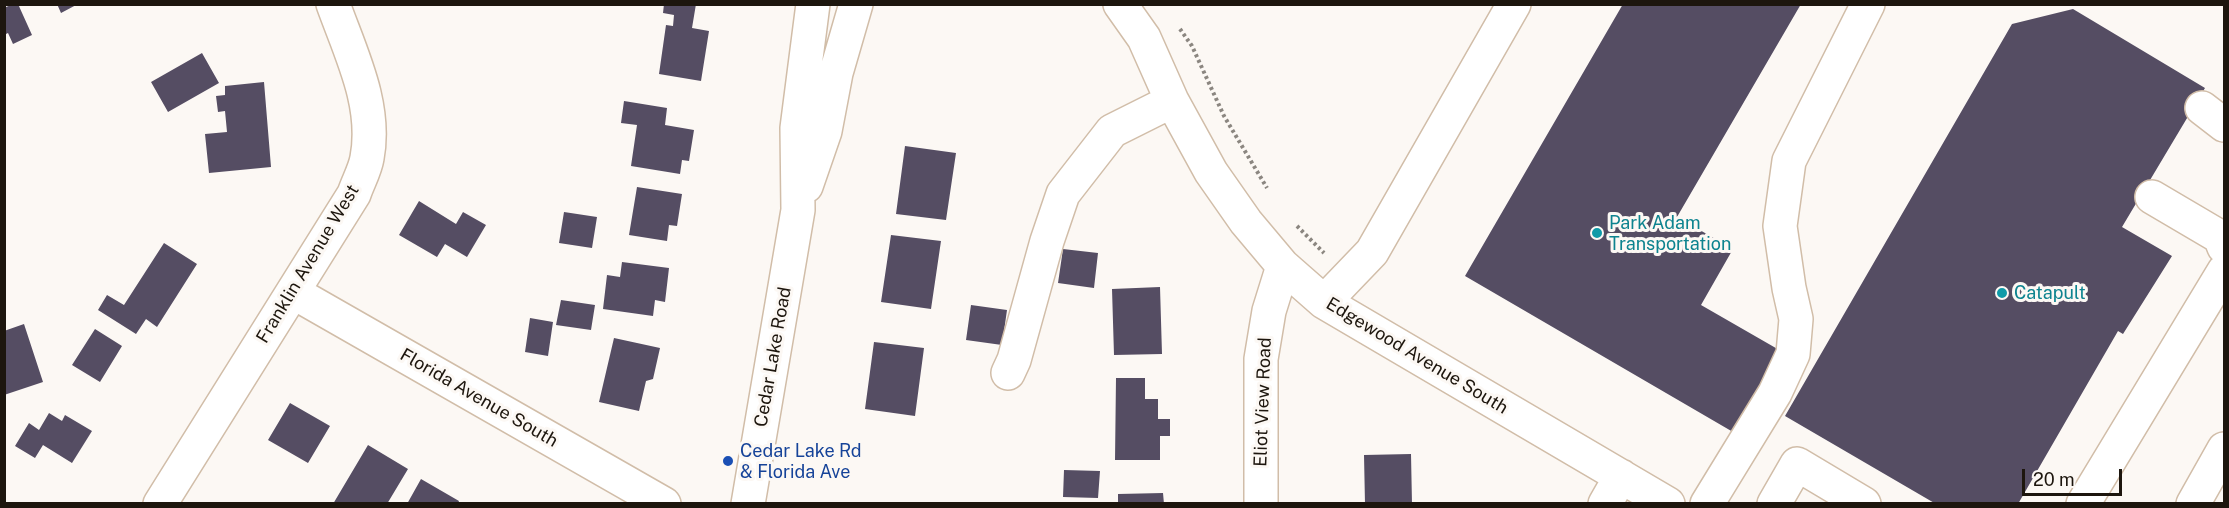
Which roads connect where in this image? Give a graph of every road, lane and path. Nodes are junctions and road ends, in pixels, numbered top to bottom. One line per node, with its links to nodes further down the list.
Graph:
1 (333, 4): 17 (street, Franklin Avenue West)
2 (813, 4): 11 (street, Cedar Lake Road)
3 (856, 4): 11 (street, Cedar Lake Road)
4 (1120, 4): 8 (street, Edgewood Avenue South)
5 (1514, 4): 16 (street)
6 (1868, 4): 27 (street)
7 (1174, 21): 9 (path)
8 (1172, 101): 14 (street, Edgewood Avenue South); 19 (street)
9 (1272, 197)
10 (2152, 197): 13 (street)
11 (798, 210): 24 (street, Cedar Lake Road)
12 (1293, 221): 16 (path)
13 (2224, 247)
14 (1283, 266): 18 (street, Edgewood Avenue South); 25 (street, Eliot View Road)
15 (2224, 271): 30 (street)
16 (1350, 275): 18 (street)
17 (293, 292): 22 (street, Franklin Avenue West); 23 (street, Florida Avenue South)
18 (1324, 302): 21 (street, Edgewood Avenue South)
19 (1008, 373)
20 (2224, 449): 31 (street)
21 (1613, 490): 26 (street, Edgewood Avenue South)
22 (160, 504)
23 (664, 504)
24 (747, 504)
25 (1260, 504)
26 (1668, 504)
27 (1707, 504)
28 (1774, 504): 29 (street)
29 (1864, 504)
30 (2083, 504)
31 (2193, 504)

